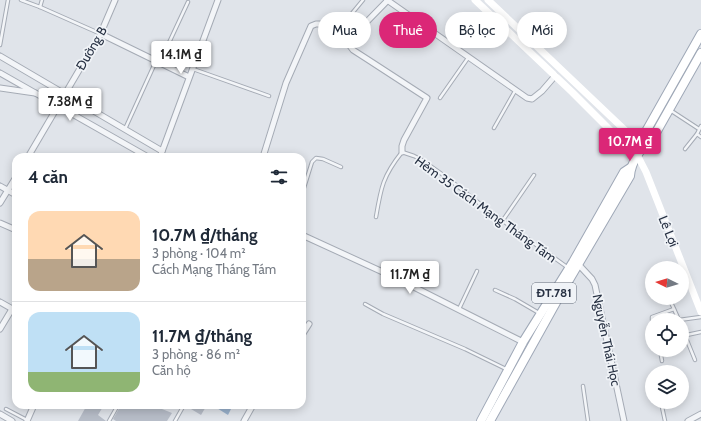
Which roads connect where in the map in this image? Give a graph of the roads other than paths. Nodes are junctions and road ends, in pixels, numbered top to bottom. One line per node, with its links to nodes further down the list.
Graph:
1 (8, 0): 21 (lane)
2 (21, 0): 11 (lane)
3 (42, 0): 11 (lane)
4 (114, 0): 19 (street, Đường B)
5 (218, 0): 27 (street)
6 (363, 0): 13 (lane)
7 (388, 0): 16 (street); 25 (street)
8 (474, 0): 14 (street)
9 (488, 0): 12 (street, Lê Lợi)
10 (188, 2): 26 (lane)
11 (40, 7): 19 (lane)
12 (496, 7): 15 (street); 31 (street, Lê Lợi)
13 (353, 12)
14 (488, 12)
15 (492, 12)
16 (371, 17)
17 (318, 24): 53 (street)
18 (509, 32): 29 (street)
19 (101, 34): 26 (street); 36 (street, Đường B)
20 (701, 34): 47 (main road)
21 (0, 45)
22 (352, 48): 50 (street)
23 (701, 53): 40 (main road)
24 (0, 56): 36 (street)
25 (468, 57): 33 (street); 38 (lane)
26 (158, 62): 30 (street); 43 (lane)
27 (193, 68): 30 (street); 37 (lane)
28 (0, 73): 35 (street)
29 (555, 76): 33 (street); 34 (street)
30 (189, 77): 49 (street)
31 (578, 84): 34 (street); 46 (street, Lê Lợi)
32 (0, 88): 35 (street)
33 (515, 91): 41 (lane)
34 (572, 92): 46 (street)
35 (38, 94): 39 (street)
36 (64, 95): 39 (street, Đường B); 43 (street)
37 (269, 96)
38 (440, 98)
39 (58, 105): 51 (street, Đường B); 52 (street)
40 (670, 110): 42 (lane); 47 (main road)
41 (494, 128)
42 (700, 128): 44 (lane)
43 (124, 130): 49 (street)
44 (697, 134): 45 (lane); 48 (lane)
45 (701, 137)
46 (631, 143): 54 (street, Lê Lợi)
47 (643, 146): 54 (main road)
48 (685, 149)
49 (162, 151)
50 (402, 152): 63 (lane); 64 (lane, Hẻm 35 Cách Mạng Tháng Tám)
51 (30, 153)
52 (141, 153)
53 (264, 153)
54 (638, 156): 68 (main road, ĐT.781); 77 (street, Lê Lợi)
55 (341, 166): 57 (lane)
56 (534, 175): 64 (lane)
57 (306, 181)
58 (12, 184): 60 (street)
59 (0, 186): 60 (street)
60 (8, 191): 61 (street); 62 (street)
61 (12, 193)
62 (0, 203)
63 (376, 217)
64 (503, 220): 68 (lane, Hẻm 35 Cách Mạng Tháng Tám)
65 (0, 223): 66 (street)
66 (12, 228)
67 (306, 237): 76 (street)
68 (574, 265): 81 (main road, ĐT.781); 95 (main road, ĐT.781); 113 (street, Nguyễn Thái Học)
69 (477, 271): 76 (lane)
70 (495, 290): 81 (lane)
71 (0, 302): 74 (street)
72 (365, 304): 94 (lane)
73 (672, 305): 75 (lane)
74 (12, 309)
75 (674, 309): 79 (lane); 80 (lane)
76 (459, 310): 89 (street)
77 (701, 312)
78 (12, 313): 85 (street)
79 (662, 313)
80 (676, 313)
81 (541, 314): 89 (main road, ĐT.781)
82 (701, 317): 83 (lane)
83 (689, 319)
84 (309, 324): 86 (street)
85 (0, 329)
86 (306, 329)
87 (701, 332): 88 (lane)
88 (689, 334)
89 (523, 342): 94 (main road, ĐT.781)
90 (689, 348): 92 (lane)
91 (661, 357): 93 (lane)
92 (695, 360)
93 (662, 361)
94 (508, 370): 95 (main road); 110 (main road, ĐT.781)
95 (516, 374): 111 (main road, ĐT.781)
96 (583, 386): 112 (lane)
97 (6, 409): 106 (lane)
98 (32, 409): 106 (street)
99 (116, 409): 107 (lane)
100 (182, 409): 108 (lane)
101 (251, 409): 109 (street)
102 (662, 409): 114 (lane)
103 (0, 414): 105 (street)
104 (701, 414): 115 (street)
105 (12, 421)
106 (27, 421)
107 (109, 421)
108 (175, 421)
109 (244, 421)
110 (481, 421)
111 (490, 421)
112 (588, 421)
113 (624, 421)
114 (665, 421)
115 (688, 421)

